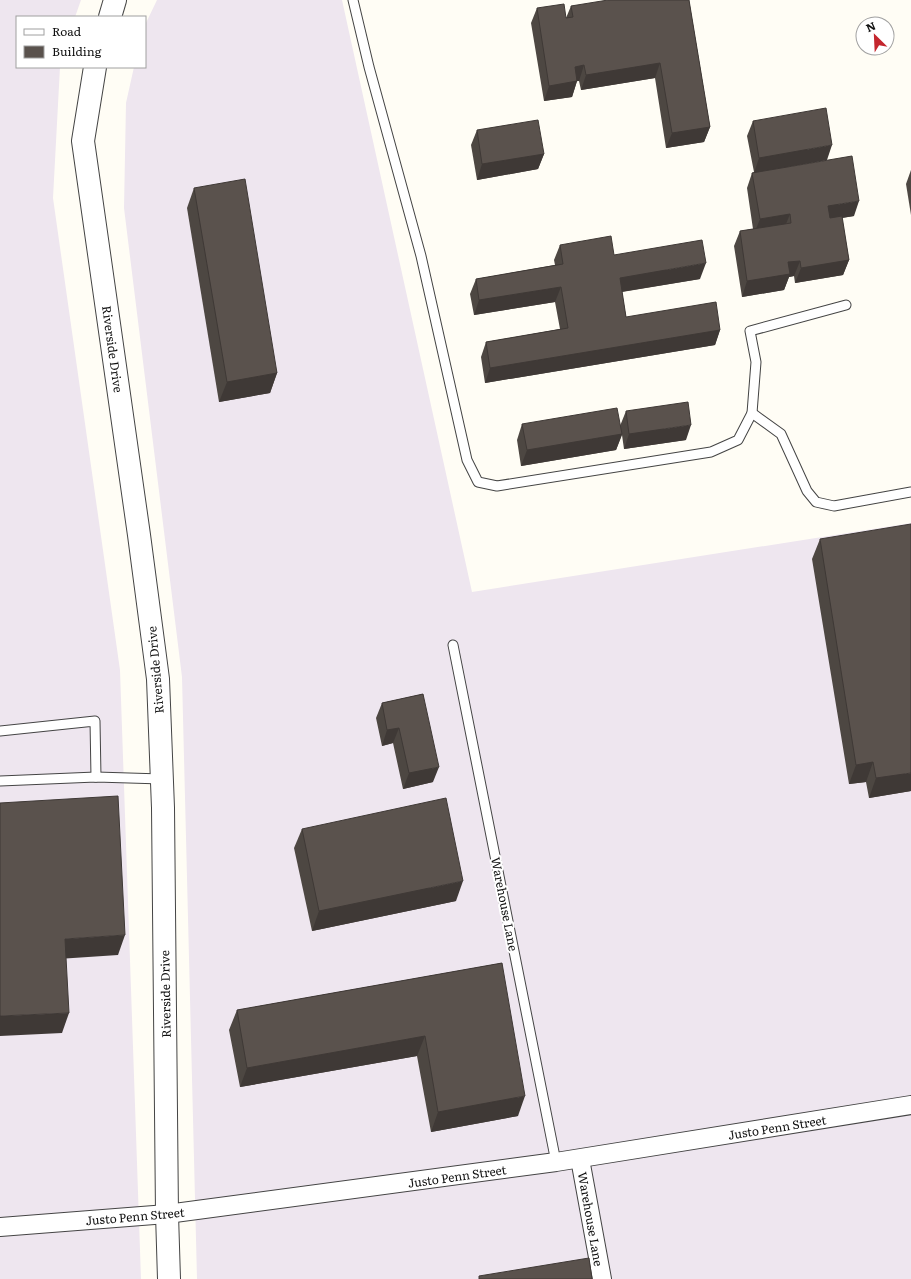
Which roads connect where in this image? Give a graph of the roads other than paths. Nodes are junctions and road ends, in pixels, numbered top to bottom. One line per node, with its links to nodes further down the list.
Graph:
1 (115, 0): 3 (street)
2 (353, 0): 6 (lane)
3 (110, 16)
4 (95, 68): 11 (street, Riverside Drive)
5 (846, 305): 6 (lane)
6 (752, 413): 7 (lane)
7 (911, 492)
8 (453, 645): 15 (lane, Warehouse Lane)
9 (0, 731): 10 (lane)
10 (96, 777): 11 (lane); 12 (lane)
11 (162, 778): 16 (street, Riverside Drive)
12 (0, 781)
13 (911, 1105): 14 (street, Justo Penn Street)
14 (580, 1159): 15 (street, Justo Penn Street); 19 (street, Warehouse Lane)
15 (556, 1162): 16 (street, Justo Penn Street)
16 (167, 1214): 17 (street, Justo Penn Street); 18 (street, Riverside Drive)
17 (0, 1227)
18 (169, 1279)
19 (602, 1279)

